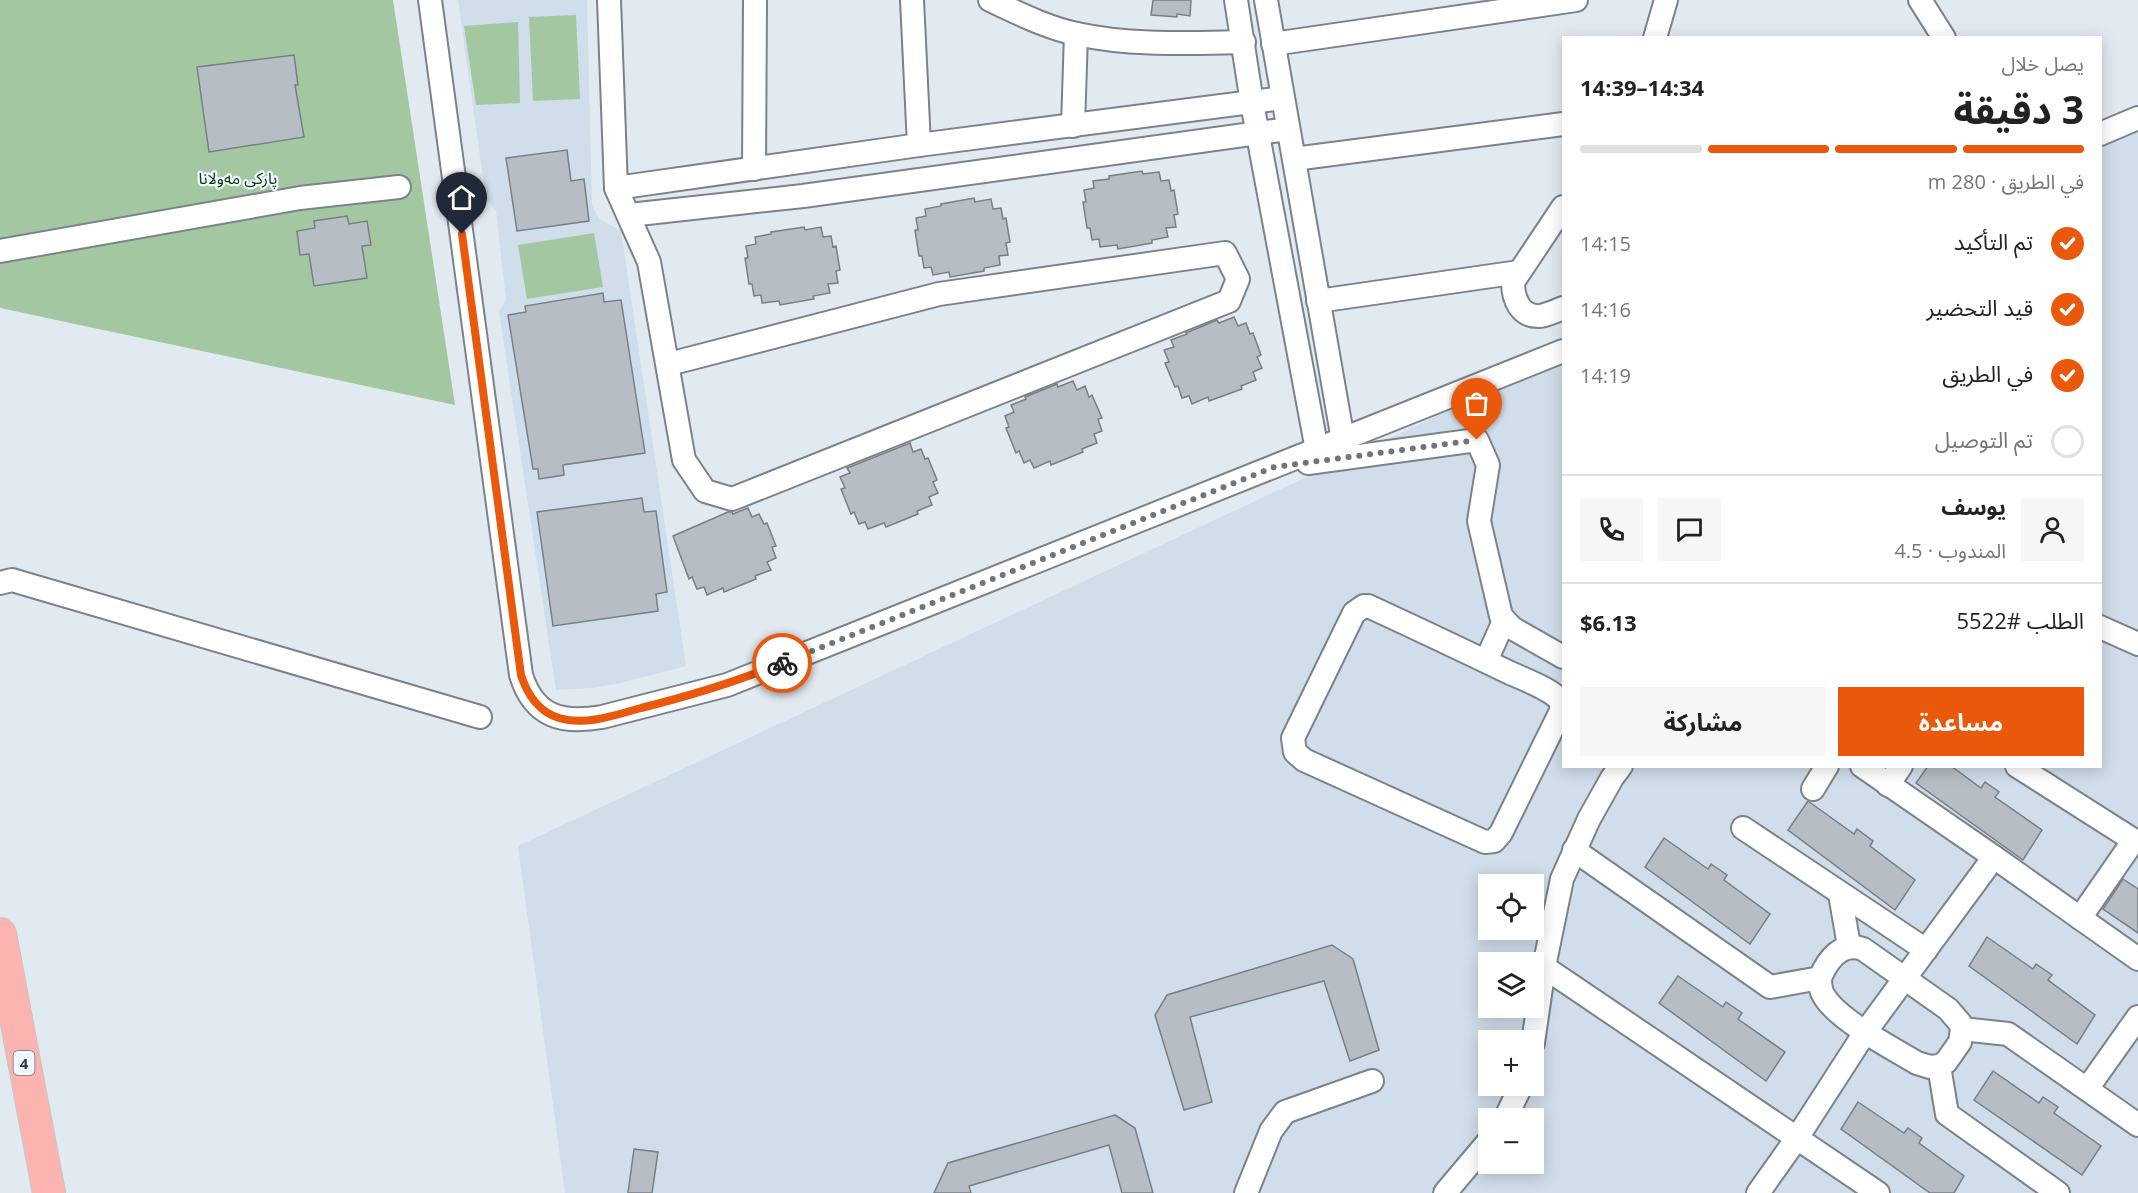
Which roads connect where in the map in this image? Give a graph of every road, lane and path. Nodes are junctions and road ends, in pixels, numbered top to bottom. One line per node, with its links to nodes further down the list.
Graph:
1 (430, 0): 43 (street)
2 (609, 0): 29 (street)
3 (755, 0): 27 (street)
4 (912, 0): 24 (street)
5 (990, 0): 11 (street)
6 (1236, 0): 14 (street)
7 (1266, 0): 15 (street)
8 (1576, 0): 15 (street)
9 (1666, 0): 12 (street)
10 (1920, 0): 13 (street)
11 (1076, 34): 14 (street); 20 (street)
12 (1656, 36)
13 (1943, 36)
14 (1244, 42): 17 (street)
15 (1273, 44): 16 (street)
16 (1282, 98): 17 (street); 21 (street)
17 (1252, 103): 20 (street); 23 (street)
18 (2138, 118): 22 (street)
19 (1562, 124): 25 (street)
20 (1072, 126): 24 (street)
21 (1288, 129): 23 (street); 25 (street)
22 (2102, 133)
23 (1258, 134): 30 (street); 40 (street)
24 (919, 145): 26 (street)
25 (1293, 159): 35 (street)
26 (800, 162): 27 (street); 30 (street)
27 (754, 169): 29 (street)
28 (399, 187): 33 (street)
29 (616, 188): 32 (street)
30 (803, 196): 32 (street)
31 (1562, 208): 34 (street)
32 (629, 215): 38 (street)
33 (0, 251)
34 (1519, 272): 35 (street); 36 (street)
35 (1318, 302): 39 (street)
36 (1562, 308)
37 (1562, 351): 41 (street)
38 (669, 364): 38 (street)
39 (1330, 369): 40 (street); 41 (street)
40 (1303, 375): 42 (street)
41 (1343, 440): 42 (street)
42 (1317, 450): 43 (street)
43 (1274, 467): 45 (street)
44 (0, 583): 50 (street)
45 (1504, 621): 48 (street); 49 (street)
46 (2102, 628): 47 (street)
47 (2138, 644)
48 (1562, 656)
49 (1486, 661): 49 (street)
50 (480, 717)
51 (1620, 768): 60 (street)
52 (1826, 768): 57 (street)
53 (1865, 768): 56 (street)
54 (1900, 768): 56 (street)
55 (2021, 768): 59 (street)
56 (1888, 785): 61 (street)
57 (1813, 789)
58 (1743, 828): 62 (street)
59 (2136, 842): 63 (street)
60 (1574, 850): 68 (street); 69 (street)
61 (1994, 857): 63 (street); 66 (street)
62 (1840, 894): 65 (street); 66 (street)
63 (2080, 918): 67 (street)
64 (0, 934): 80 (highway, 4)
65 (1849, 946): 69 (street); 70 (street)
66 (1926, 950): 70 (street)
67 (2138, 959)
68 (1544, 967): 78 (street)
69 (1820, 978): 73 (street)
70 (1906, 979): 72 (street); 73 (street)
71 (2138, 1017): 76 (street)
72 (1962, 1029): 74 (street); 76 (street)
73 (1866, 1031): 74 (street); 78 (street)
74 (1939, 1066): 85 (street)
75 (1372, 1081): 81 (street)
76 (2087, 1089): 77 (street)
77 (2138, 1125)
78 (1797, 1138): 83 (street); 84 (street)
79 (1478, 1154): 82 (street)
80 (48, 1193)
81 (1246, 1193)
82 (1445, 1193)
83 (1758, 1193)
84 (1878, 1193)
85 (2058, 1193)

